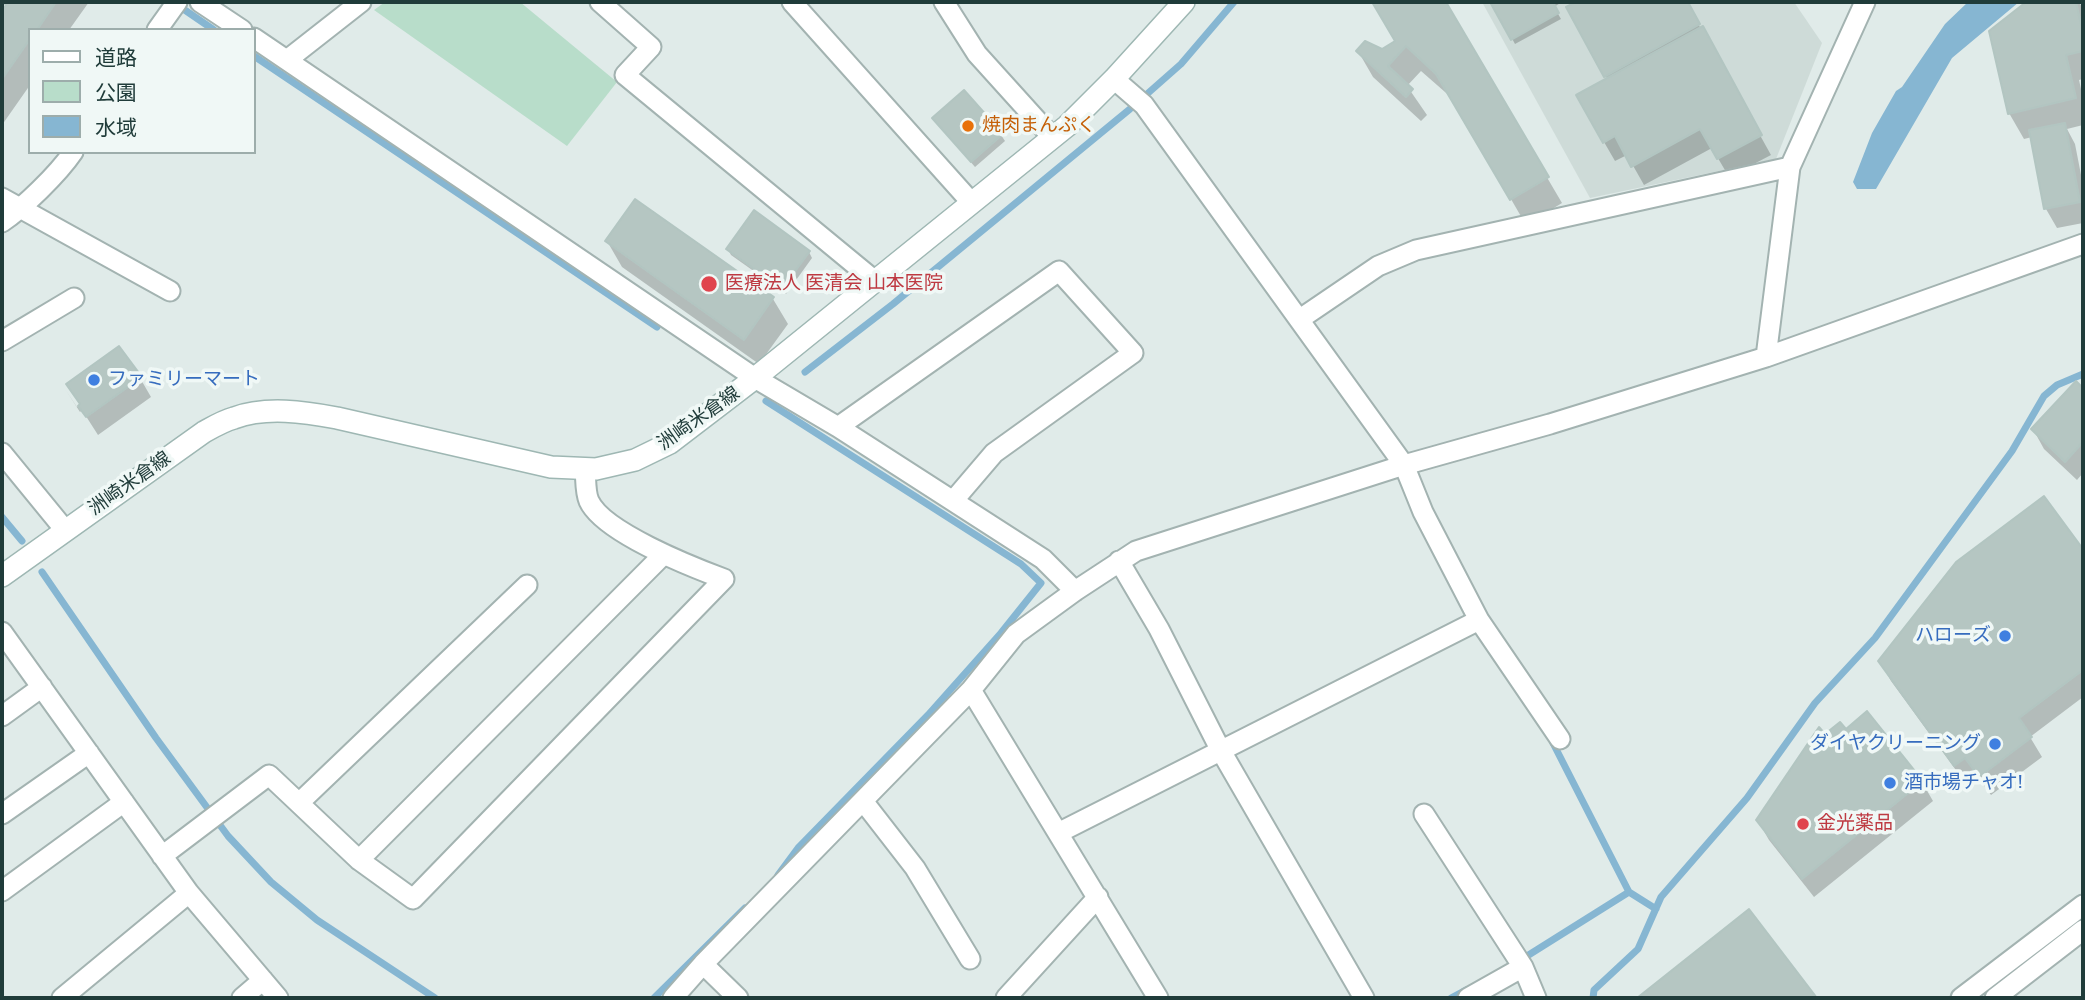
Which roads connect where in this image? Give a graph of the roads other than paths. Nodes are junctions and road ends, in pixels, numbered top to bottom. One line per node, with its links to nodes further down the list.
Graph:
1 (200, 2): 10 (street)
2 (360, 2): 12 (street)
3 (600, 2): 22 (street)
4 (792, 2): 18 (street)
5 (944, 2): 14 (street)
6 (1865, 2): 16 (street)
7 (175, 4): 9 (street)
8 (1177, 4): 13 (main road, 洲崎米倉線)
9 (158, 28)
10 (239, 28)
11 (256, 39): 12 (street)
12 (287, 60): 28 (street)
13 (1114, 79): 14 (main road, 洲崎米倉線); 25 (street)
14 (1052, 137): 18 (main road, 洲崎米倉線)
15 (71, 154): 19 (street)
16 (1790, 167): 25 (street); 27 (street)
17 (2, 198): 19 (street)
18 (971, 202): 22 (main road, 洲崎米倉線)
19 (23, 208): 20 (street); 23 (street)
20 (2, 222)
21 (2083, 244): 27 (street)
22 (875, 281): 28 (main road, 洲崎米倉線)
23 (170, 291)
24 (74, 298): 26 (street)
25 (1300, 318): 31 (street)
26 (2, 341)
27 (1766, 357): 31 (street)
28 (768, 386): 29 (street); 32 (main road, 洲崎米倉線)
29 (838, 426): 33 (street); 33 (street)
30 (2, 453): 34 (street)
31 (1404, 465): 36 (street); 40 (street)
32 (585, 469): 34 (main road, 洲崎米倉線); 35 (street)
33 (953, 501): 39 (street)
34 (65, 530): 37 (main road, 洲崎米倉線)
35 (663, 555): 55 (street); 55 (street)
36 (1119, 562): 39 (street); 46 (street)
37 (2, 576)
38 (527, 585): 50 (street)
39 (1075, 591): 43 (street)
40 (1479, 620): 45 (street); 46 (street)
41 (2, 632): 42 (street)
42 (42, 687): 44 (street); 47 (street)
43 (971, 690): 48 (street); 53 (street)
44 (2, 716)
45 (1560, 739)
46 (1221, 751): 53 (street); 72 (street)
47 (89, 753): 49 (street); 51 (street)
48 (863, 801): 61 (street); 63 (street)
49 (124, 802): 54 (street); 56 (street)
50 (299, 803): 54 (street); 55 (street)
51 (2, 814)
52 (1424, 814): 62 (street)
53 (1058, 833): 58 (street)
54 (162, 856): 57 (street)
55 (359, 860)
56 (2, 891)
57 (189, 893): 64 (street); 65 (street)
58 (1098, 897): 70 (street); 71 (street)
59 (2083, 905): 75 (street)
60 (2083, 930): 76 (street)
61 (970, 959)
62 (1521, 962): 73 (street); 74 (street)
63 (703, 964): 68 (street); 69 (street)
64 (263, 980): 66 (street); 67 (street)
65 (62, 998)
66 (242, 998)
67 (278, 998)
68 (673, 998)
69 (738, 998)
70 (1006, 998)
71 (1158, 998)
72 (1364, 998)
73 (1468, 998)
74 (1535, 998)
75 (1961, 998)
76 (1994, 998)

